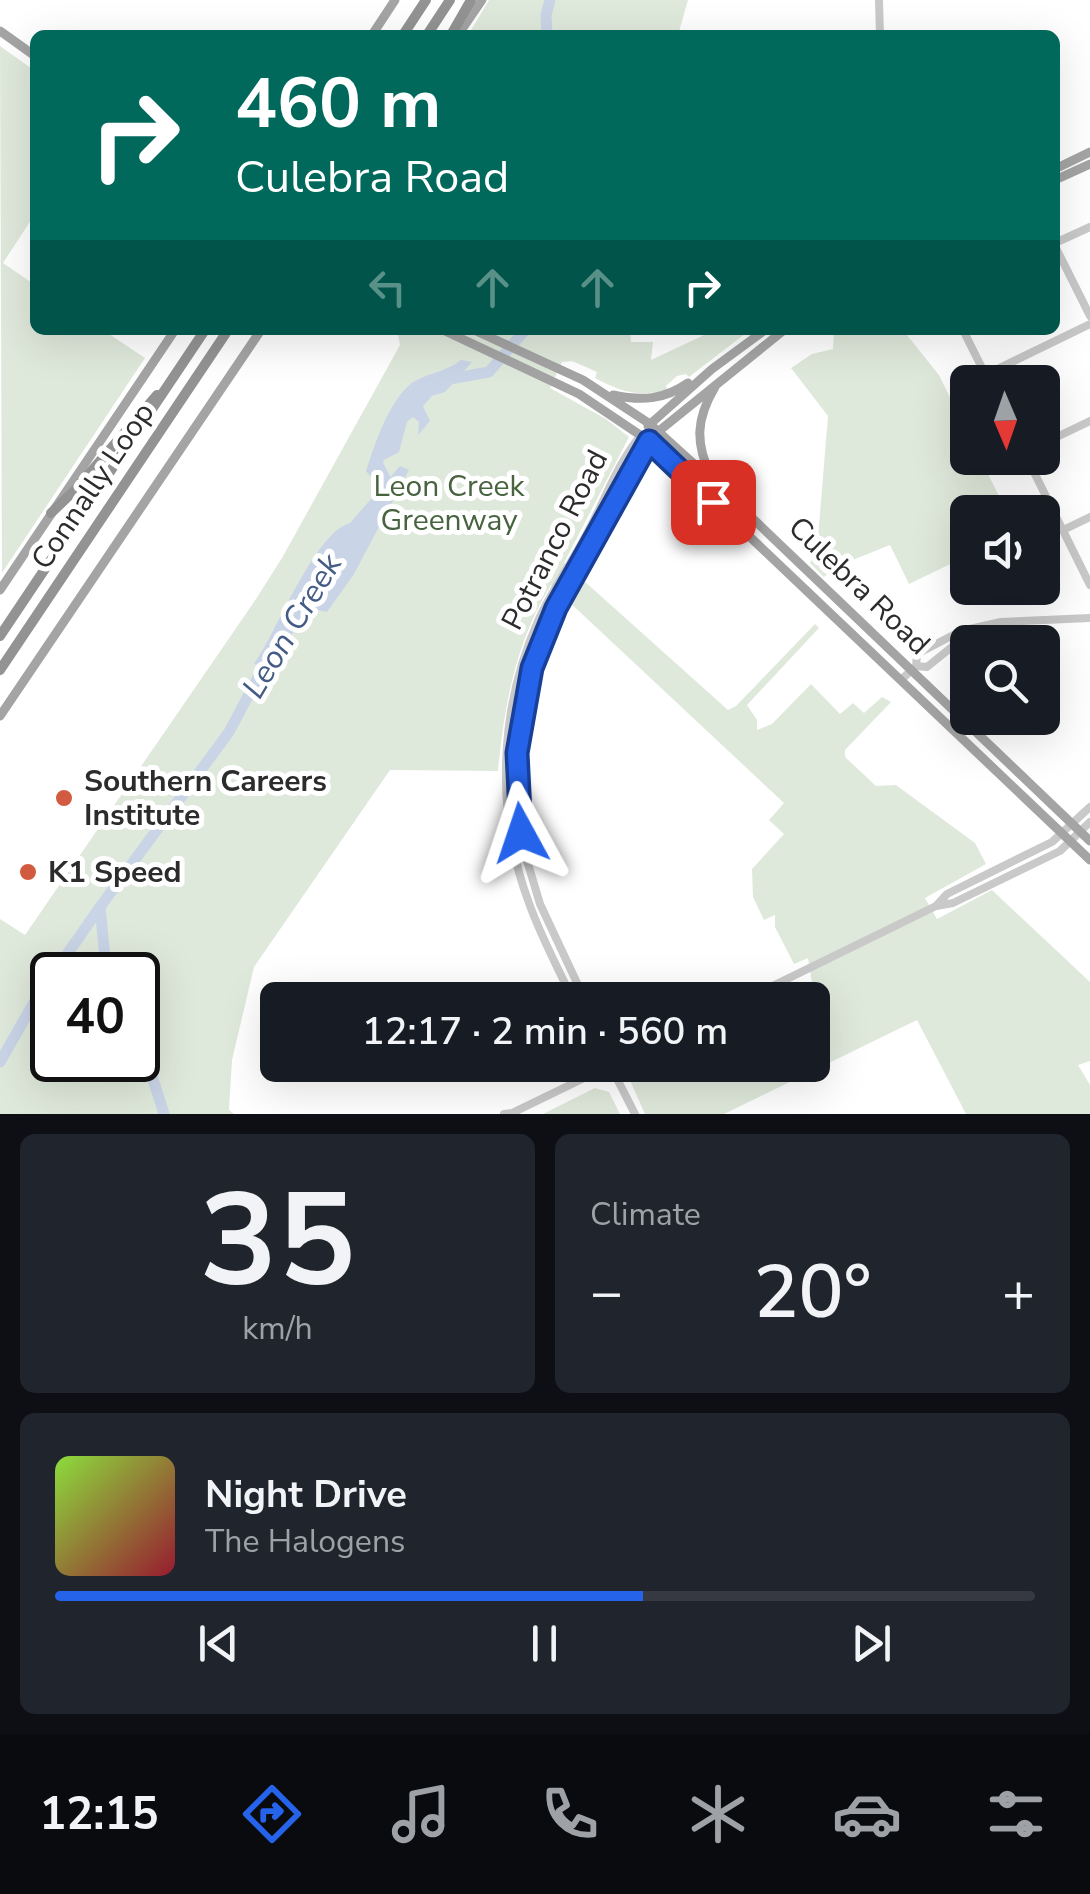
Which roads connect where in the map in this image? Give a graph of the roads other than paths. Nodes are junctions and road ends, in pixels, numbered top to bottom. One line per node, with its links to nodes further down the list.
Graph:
1 (395, 0): 7 (main road)
2 (426, 0): 8 (highway)
3 (450, 0): 9 (highway)
4 (472, 0): 10 (highway)
5 (482, 0): 11 (main road)
6 (878, 0): 12 (street)
7 (375, 30)
8 (406, 30)
9 (430, 30)
10 (457, 30)
11 (458, 30)
12 (880, 30)
13 (0, 31): 14 (main road)
14 (30, 52)
15 (1090, 152): 17 (main road)
16 (1090, 164): 18 (main road)
17 (1060, 167)
18 (1060, 178)
19 (1090, 226): 20 (street)
20 (1060, 241)
21 (1060, 254): 22 (street)
22 (1090, 316)
23 (1090, 324): 34 (street)
24 (172, 335): 45 (main road)
25 (203, 335): 37 (highway, Connally Loop)
26 (225, 335): 55 (highway, Connally Loop)
27 (258, 335): 57 (main road)
28 (454, 335): 42 (main road, Culebra Road)
29 (486, 335): 38 (main road, Culebra Road)
30 (758, 335): 35 (main road, Potranco Road)
31 (777, 335): 36 (main road, Potranco Road)
32 (966, 335): 33 (street)
33 (980, 365)
34 (1013, 365)
35 (712, 370): 38 (main road); 40 (main road, Potranco Road)
36 (721, 378): 40 (main road, Potranco Road); 44 (main road)
37 (169, 385): 45 (highway); 53 (highway, Connally Loop)
38 (606, 394): 40 (main road, Culebra Road)
39 (1090, 421): 41 (street)
40 (654, 428): 42 (main road, Potranco Road); 44 (main road, Culebra Road)
41 (1060, 435)
42 (645, 438): 50 (street, Potranco Road); 51 (street, Potranco Road); 56 (main road, Culebra Road)
43 (1036, 475): 47 (street)
44 (715, 483): 54 (main road, Culebra Road)
45 (51, 513): 49 (main road)
46 (1090, 518): 47 (street)
47 (1063, 530): 48 (street)
48 (1090, 585)
49 (0, 590)
50 (546, 603): 51 (street); 58 (street, Potranco Road)
51 (556, 608): 59 (street, Potranco Road)
52 (1090, 618): 54 (street)
53 (0, 636)
54 (914, 668): 56 (street); 62 (main road, Culebra Road)
55 (0, 670)
56 (902, 679): 63 (main road, Culebra Road)
57 (0, 716)
58 (509, 720): 59 (street); 67 (street, Potranco Road)
59 (520, 722): 66 (street, Potranco Road)
60 (1090, 807): 62 (street)
61 (1090, 822): 62 (street)
62 (1077, 828): 63 (street); 64 (main road, Culebra Road)
63 (1067, 838): 65 (main road, Culebra Road); 70 (street)
64 (1090, 841)
65 (1090, 860)
66 (561, 951): 67 (street); 69 (street, Potranco Road)
67 (552, 956): 68 (street, Potranco Road)
68 (565, 982)
69 (576, 982)
70 (781, 982)
71 (576, 1082): 73 (street)
72 (619, 1082): 74 (street)
73 (509, 1114)
74 (635, 1114)

